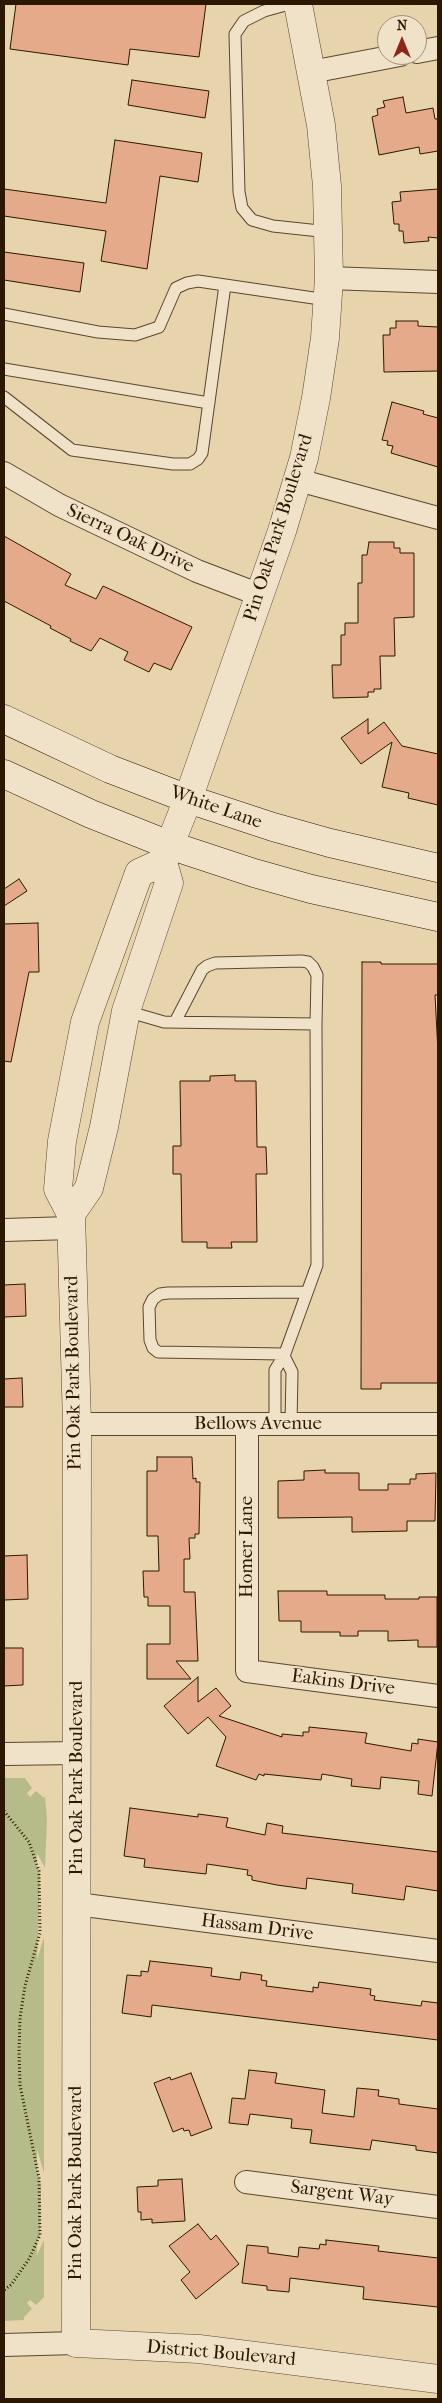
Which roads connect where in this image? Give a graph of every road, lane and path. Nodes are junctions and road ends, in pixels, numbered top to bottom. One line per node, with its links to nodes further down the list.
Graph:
1 (289, 4): 5 (lane)
2 (298, 4): 4 (street, Pin Oak Park Boulevard)
3 (377, 59): 4 (street)
4 (311, 72): 5 (street, Pin Oak Park Boulevard)
5 (329, 232): 8 (street, Pin Oak Park Boulevard)
6 (438, 282): 8 (street)
7 (225, 285): 8 (lane); 9 (lane); 12 (lane)
8 (328, 289): 14 (street, Pin Oak Park Boulevard)
9 (4, 314)
10 (4, 369): 12 (lane)
11 (4, 397): 12 (lane)
12 (209, 403)
13 (4, 474): 16 (street, Sierra Oak Drive)
14 (298, 480): 15 (street); 16 (street, Pin Oak Park Boulevard)
15 (438, 518)
16 (260, 595): 19 (street, Pin Oak Park Boulevard)
17 (4, 719): 19 (street, White Lane)
18 (4, 774): 20 (street)
19 (188, 799): 20 (street, Pin Oak Park Boulevard); 21 (street, White Lane)
20 (166, 853): 22 (street); 23 (street); 26 (street, Pin Oak Park Boulevard)
21 (438, 868)
22 (438, 917)
23 (126, 1011): 24 (lane); 26 (street)
24 (175, 1022): 25 (lane); 25 (lane)
25 (316, 1024): 28 (lane)
26 (71, 1221): 27 (street); 30 (street, Pin Oak Park Boulevard)
27 (4, 1230)
28 (307, 1292): 29 (lane); 29 (lane)
29 (284, 1355): 32 (lane); 32 (lane)
30 (77, 1424): 31 (street, Bellows Avenue); 36 (street, Pin Oak Park Boulevard)
31 (247, 1424): 32 (street, Bellows Avenue); 34 (street, Homer Lane)
32 (283, 1424): 33 (street, Bellows Avenue)
33 (438, 1424)
34 (247, 1671): 35 (street, Eakins Drive)
35 (438, 1696)
36 (76, 1752): 37 (street); 39 (street, Pin Oak Park Boulevard)
37 (4, 1754)
38 (4, 1811): 43 (path)
39 (76, 1904): 40 (street, Hassam Drive); 44 (street, Pin Oak Park Boulevard)
40 (438, 1951)
41 (246, 2182): 42 (street, Sargent Way)
42 (438, 2207)
43 (4, 2290)
44 (76, 2343): 45 (street, District Boulevard); 46 (street, District Boulevard)
45 (4, 2345)
46 (438, 2379)

